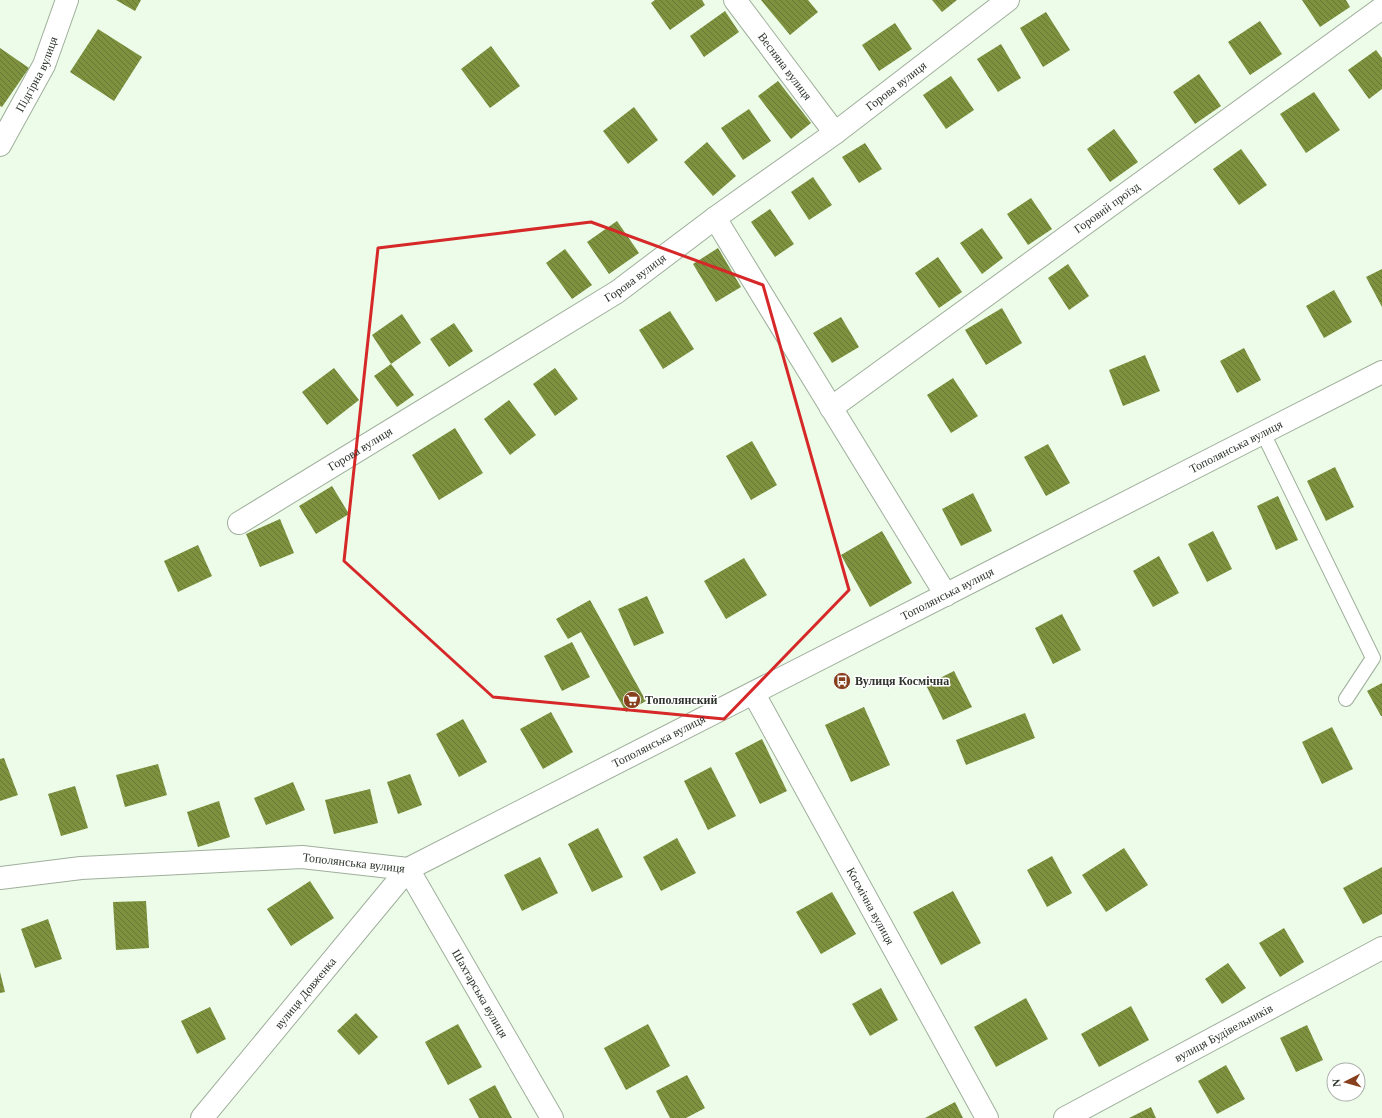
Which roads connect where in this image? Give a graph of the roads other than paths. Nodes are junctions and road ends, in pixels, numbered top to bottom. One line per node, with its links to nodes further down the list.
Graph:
1 (67, 0): 6 (street, Підгірна вулиця)
2 (735, 0): 5 (street, Весняна вулиця)
3 (1008, 0): 5 (street, Горова вулиця)
4 (1382, 8): 9 (street, Горовий проїзд)
5 (835, 133): 7 (street, Горова вулиця)
6 (0, 145)
7 (715, 218): 9 (street); 11 (street, Горова вулиця)
8 (1382, 372): 10 (street, Тополянська вулиця)
9 (831, 408): 12 (street)
10 (1263, 433): 12 (street, Тополянська вулиця); 14 (lane)
11 (239, 523)
12 (946, 595): 13 (street, Тополянська вулиця)
13 (754, 694): 15 (street, Тополянська вулиця); 20 (street, Космічна вулиця)
14 (1346, 700)
15 (408, 869): 16 (street, Тополянська вулиця); 18 (street, вулиця Довженка); 19 (street, Шахтарська вулиця)
16 (0, 878)
17 (1382, 948): 21 (street, вулиця Будівельників)
18 (202, 1118)
19 (552, 1118)
20 (987, 1118)
21 (1065, 1118)

